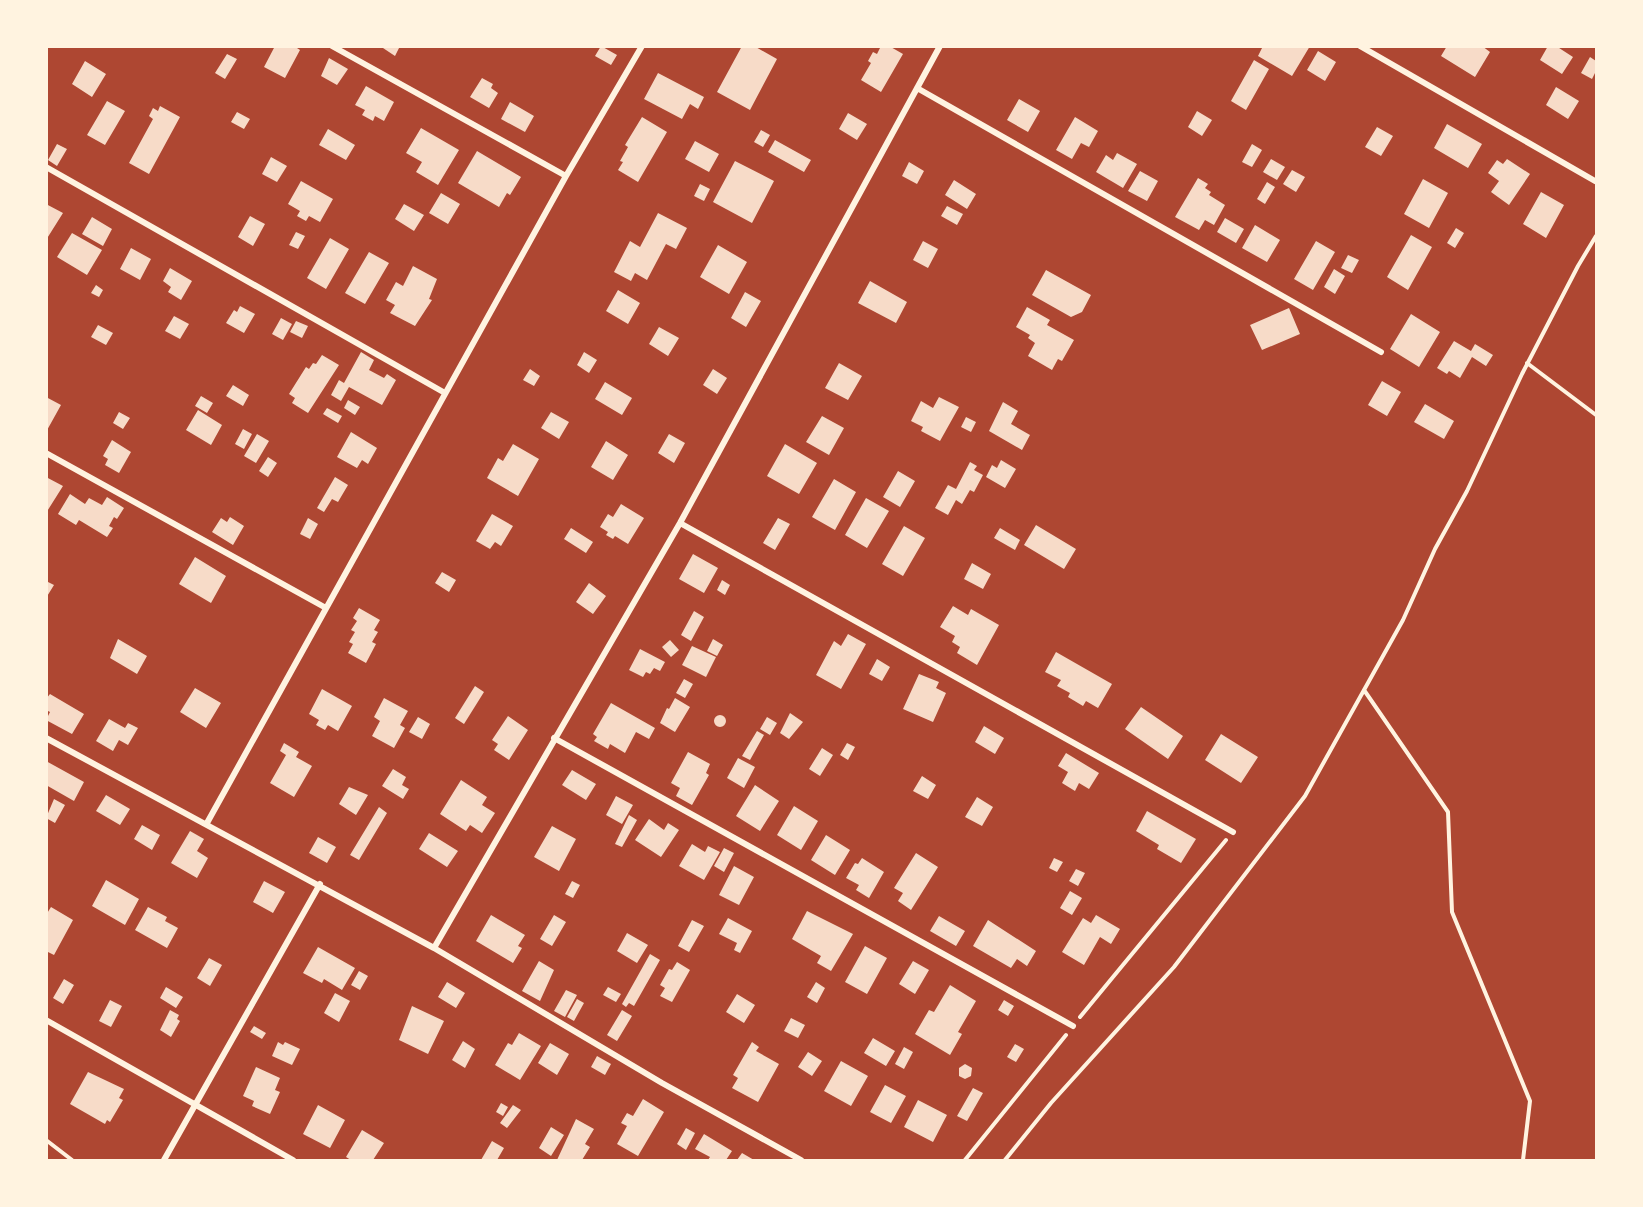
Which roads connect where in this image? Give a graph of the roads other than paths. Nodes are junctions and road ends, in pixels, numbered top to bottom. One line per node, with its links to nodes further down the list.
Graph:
1 (332, 46): 7 (street)
2 (642, 46): 7 (street)
3 (940, 46): 5 (street)
4 (1360, 46): 8 (street)
5 (917, 88): 9 (street); 12 (street)
6 (46, 167): 10 (street)
7 (566, 176): 10 (street)
8 (1595, 180)
9 (1381, 352)
10 (446, 393): 13 (street)
11 (46, 453): 13 (street)
12 (680, 523): 15 (street); 17 (street)
13 (326, 608): 16 (street)
14 (46, 738): 16 (street)
15 (554, 738): 19 (street); 21 (street)
16 (207, 822): 18 (street)
17 (1233, 832)
18 (320, 884): 19 (street); 22 (street)
19 (434, 948): 25 (street)
20 (46, 1020): 22 (street)
21 (1073, 1026)
22 (194, 1105): 23 (street); 24 (street)
23 (164, 1161)
24 (294, 1161)
25 (801, 1161)

